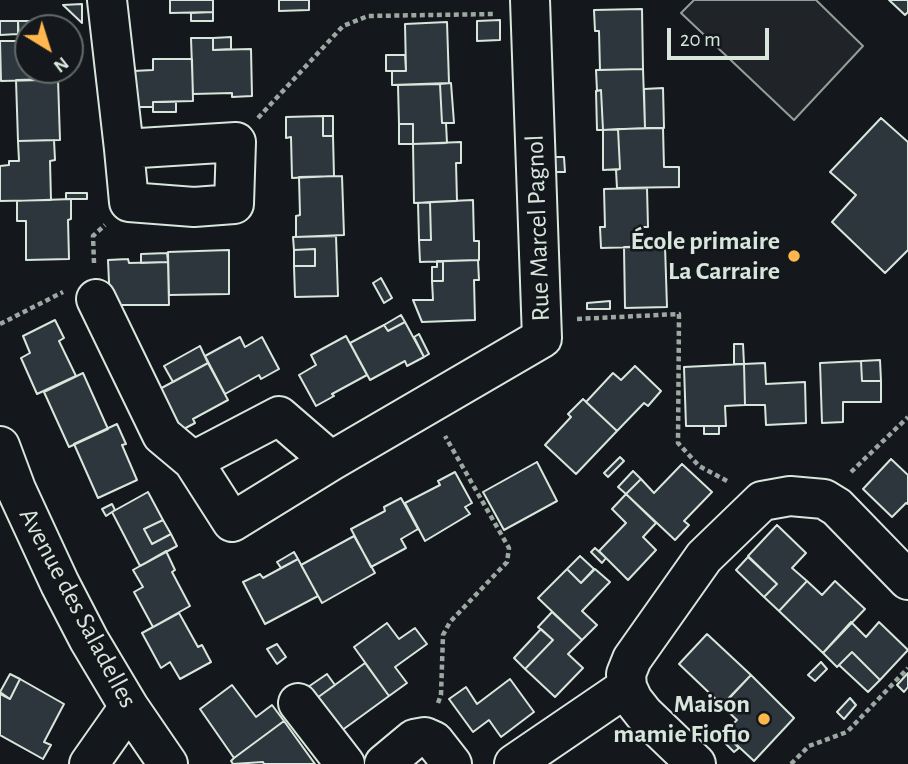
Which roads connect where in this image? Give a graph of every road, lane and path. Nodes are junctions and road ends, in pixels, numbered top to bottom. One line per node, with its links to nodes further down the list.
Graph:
1 (107, 0): 4 (street)
2 (530, 7): 3 (path); 7 (street, Rue Marcel Pagnol)
3 (236, 142): 4 (street); 5 (street)
4 (124, 149): 5 (street)
5 (130, 202): 6 (path)
6 (95, 288): 8 (path); 12 (street, Rue Marcel Pagnol)
7 (541, 320): 9 (street, Rue Marcel Pagnol); 15 (path)
8 (0, 324)
9 (427, 405): 13 (street, Rue Marcel Pagnol); 21 (path)
10 (908, 417): 14 (path)
11 (0, 446): 20 (street, Avenue des Saladelles)
12 (193, 461): 13 (street); 13 (street, Rue Marcel Pagnol)
13 (331, 461)
14 (824, 499): 15 (street); 16 (street)
15 (762, 501): 18 (street)
16 (908, 580)
17 (908, 668): 29 (path)
18 (627, 687): 27 (street); 28 (street)
19 (298, 703): 24 (street)
20 (129, 707): 22 (street); 23 (street, Avenue des Saladelles)
21 (425, 737): 25 (street); 26 (street)
22 (89, 764)
23 (167, 764)
24 (345, 764)
25 (384, 764)
26 (452, 764)
27 (514, 764)
28 (696, 764)
29 (791, 764)

